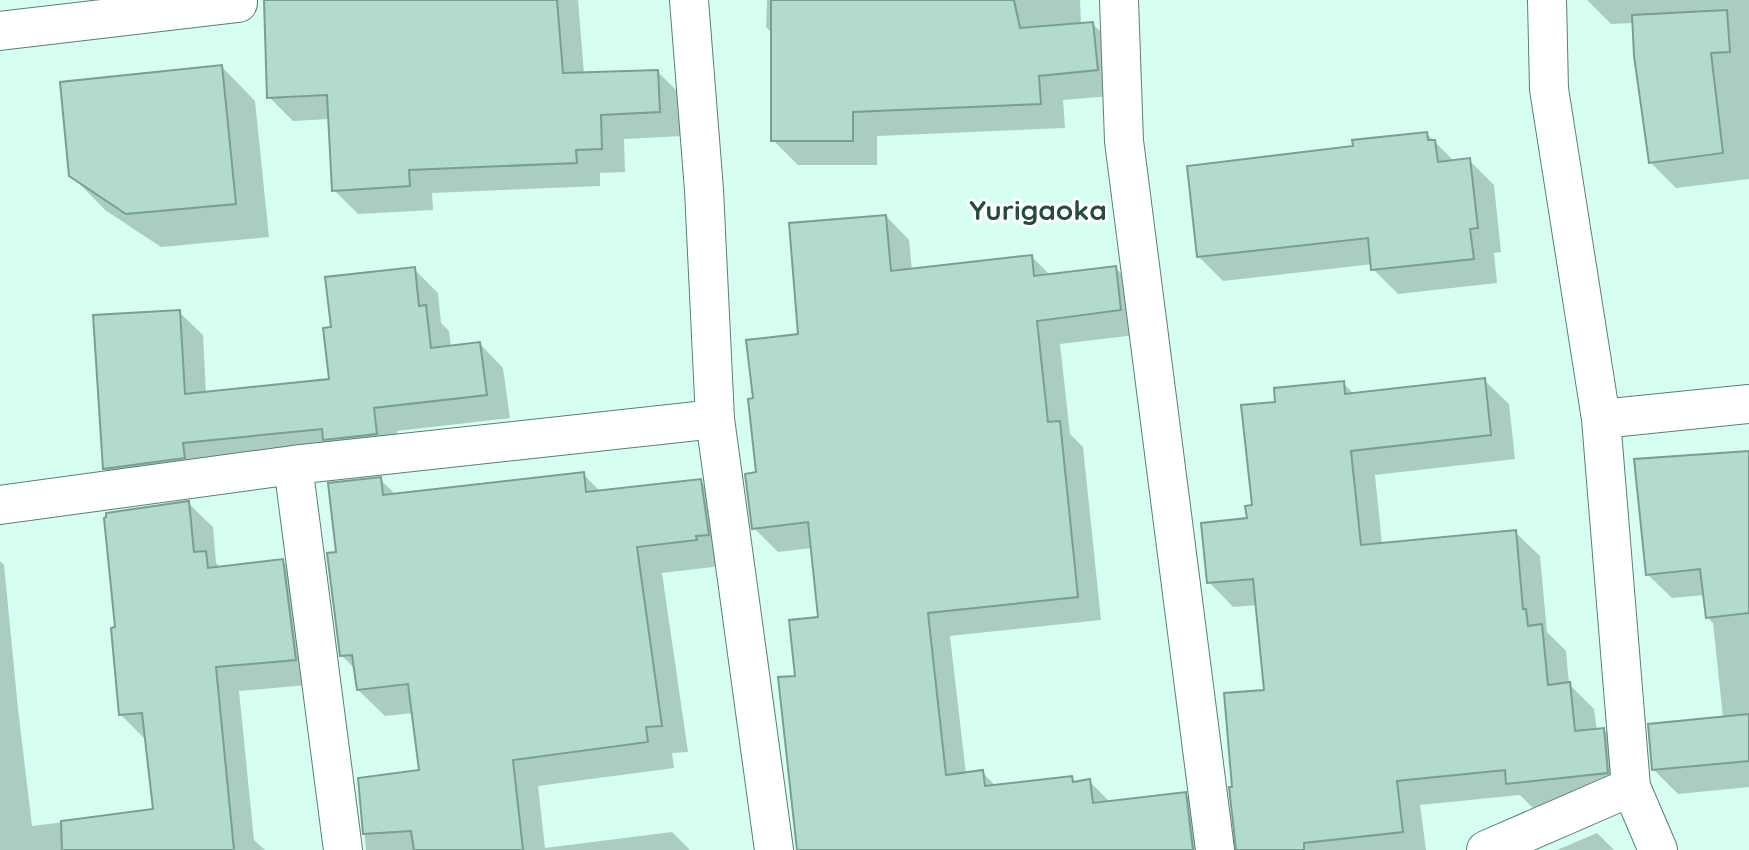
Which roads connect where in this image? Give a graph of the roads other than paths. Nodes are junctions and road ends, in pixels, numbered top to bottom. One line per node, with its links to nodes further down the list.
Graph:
1 (238, 0): 5 (street)
2 (689, 0): 7 (street)
3 (1119, 0): 14 (street)
4 (1547, 0): 8 (street)
5 (0, 31)
6 (1749, 404): 8 (street)
7 (715, 419): 9 (street); 13 (street)
8 (1601, 419): 11 (street)
9 (293, 466): 10 (street); 12 (street)
10 (0, 505)
11 (1630, 787): 15 (street); 16 (street)
12 (343, 850)
13 (775, 850)
14 (1215, 850)
15 (1486, 850)
16 (1658, 850)

